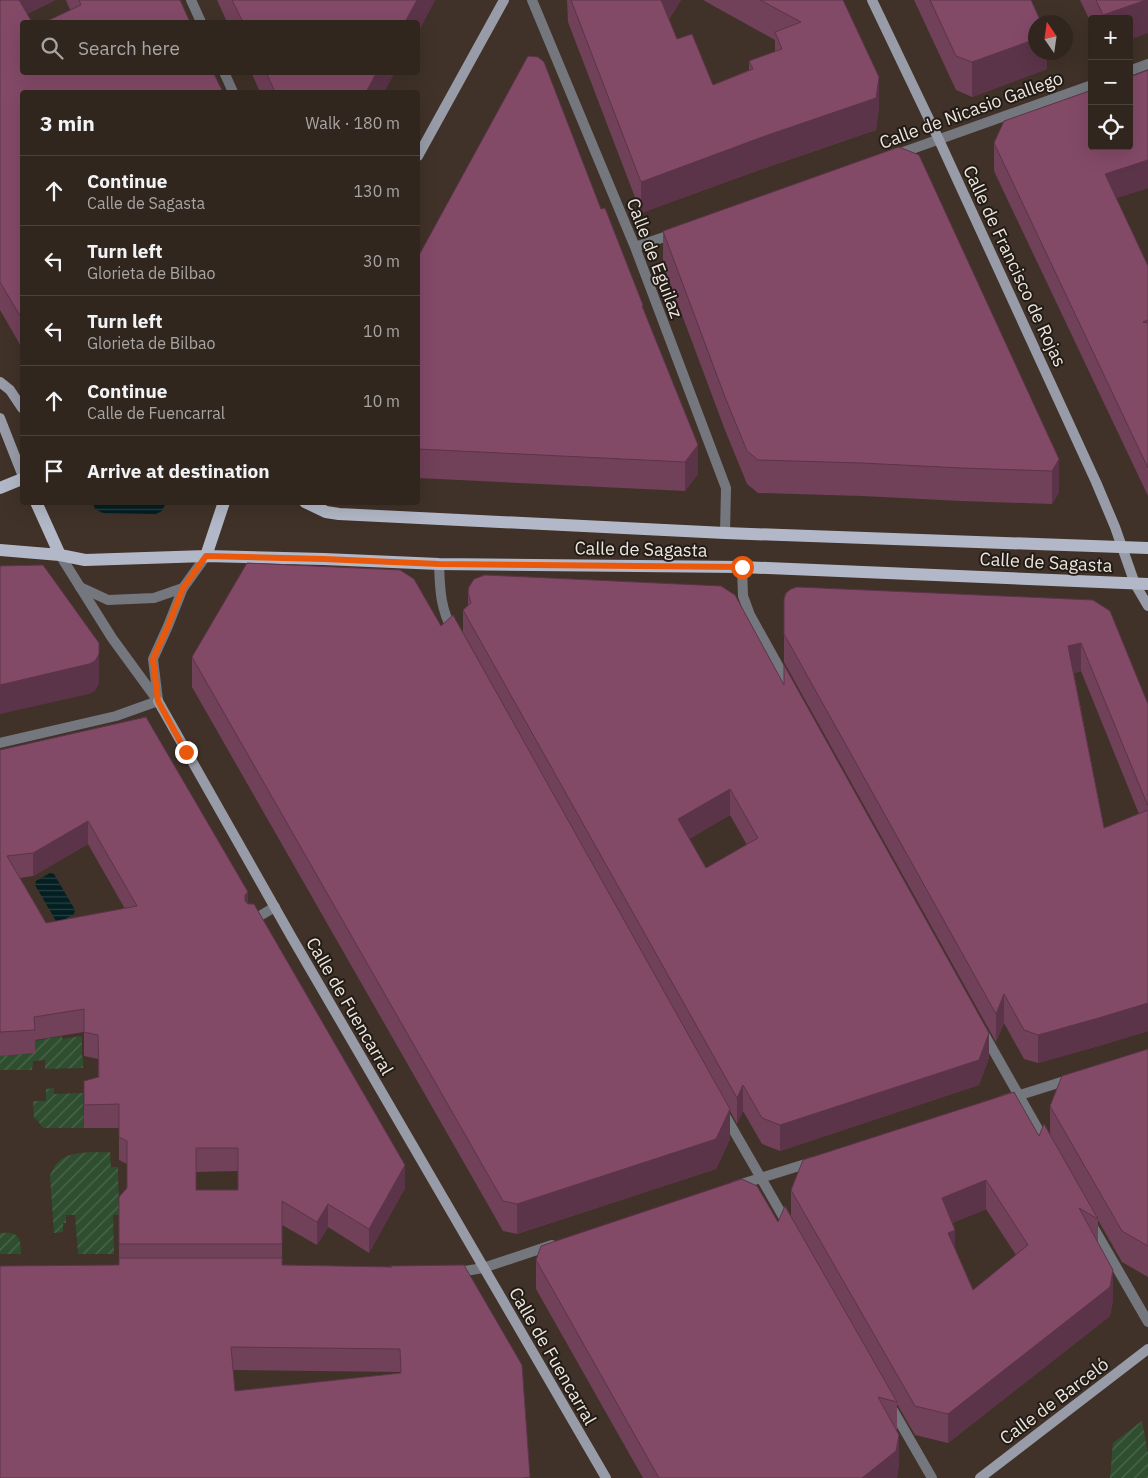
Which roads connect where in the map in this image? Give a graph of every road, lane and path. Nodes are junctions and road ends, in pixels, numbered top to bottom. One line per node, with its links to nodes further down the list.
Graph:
1 (190, 0): 5 (street)
2 (504, 0): 12 (street)
3 (532, 0): 15 (street, Calle de Eguilaz)
4 (872, 0): 11 (street, Calle de Francisco de Rojas)
5 (200, 20)
6 (1148, 64): 7 (street)
7 (1133, 70)
8 (225, 75): 10 (street)
9 (1088, 86): 11 (street, Calle de Nicasio Gallego)
10 (232, 90)
11 (939, 140): 13 (street, Calle de Nicasio Gallego); 26 (street, Calle de Francisco de Rojas)
12 (420, 152)
13 (884, 159)
14 (687, 229): 15 (street)
15 (635, 247): 25 (street, Calle de Eguilaz)
16 (0, 382): 17 (street)
17 (20, 405)
18 (0, 418): 19 (street)
19 (20, 469)
20 (20, 479): 21 (main road)
21 (0, 488)
22 (37, 505): 29 (main road)
23 (222, 505): 30 (main road)
24 (311, 505): 25 (main road, Calle de Sagasta)
25 (725, 533): 26 (main road, Calle de Sagasta)
26 (1123, 548): 27 (main road, Calle de Sagasta); 33 (street, Calle de Sagasta)
27 (1148, 548)
28 (0, 550): 29 (main road, Calle de Sagasta)
29 (60, 555): 30 (main road, Calle de Sagasta); 34 (street, Calle de Fuencarral)
30 (206, 556): 31 (main road, Calle de Sagasta); 35 (street)
31 (439, 564): 32 (main road, Calle de Sagasta); 37 (street)
32 (742, 567): 33 (main road, Calle de Sagasta); 38 (street)
33 (1142, 584): 36 (street)
34 (80, 587): 35 (street); 39 (street, Calle de Fuencarral)
35 (183, 588): 39 (street)
36 (1148, 606)
37 (458, 640)
38 (793, 692)
39 (158, 701): 40 (street); 41 (street, Calle de Fuencarral)
40 (0, 743)
41 (275, 907): 42 (street); 55 (street, Calle de Fuencarral)
42 (251, 921)
43 (981, 1029): 45 (street)
44 (1084, 1075): 45 (street)
45 (1019, 1095): 47 (street); 48 (street)
46 (717, 1102): 50 (street)
47 (995, 1103)
48 (1051, 1154)
49 (821, 1159): 50 (street)
50 (760, 1178): 51 (street); 53 (street)
51 (729, 1188)
52 (1086, 1214): 57 (street)
53 (795, 1238)
54 (563, 1242): 55 (street)
55 (483, 1268): 56 (street); 60 (street, Calle de Fuencarral)
56 (446, 1274)
57 (1148, 1322)
58 (1147, 1353): 62 (street, Calle de Barceló)
59 (886, 1398): 61 (street)
60 (606, 1478)
61 (932, 1478)
62 (980, 1478)

